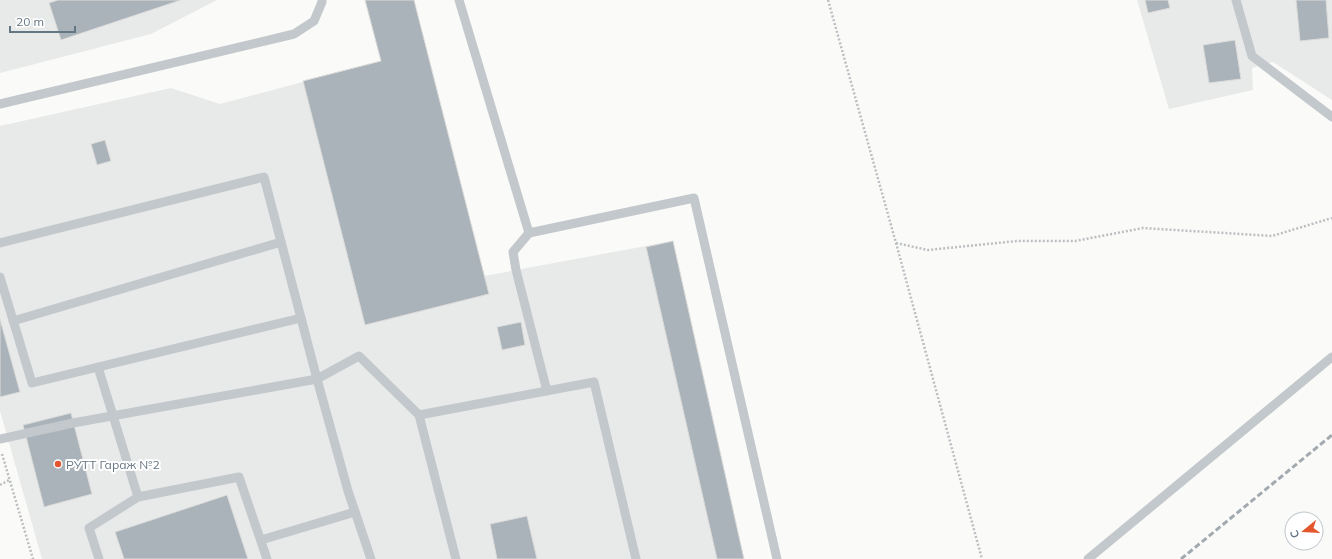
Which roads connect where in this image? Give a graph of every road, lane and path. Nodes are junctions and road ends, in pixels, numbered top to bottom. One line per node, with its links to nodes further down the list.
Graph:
1 (322, 0): 5 (lane)
2 (459, 0): 8 (lane)
3 (828, 0): 10 (path)
4 (1236, 0): 6 (lane)
5 (0, 104)
6 (1332, 117)
7 (1332, 218): 10 (path)
8 (529, 233): 18 (lane); 34 (lane)
9 (281, 242): 11 (lane); 13 (lane); 14 (lane)
10 (896, 243): 35 (path)
11 (0, 244)
12 (0, 277): 14 (lane)
13 (301, 318): 16 (lane); 17 (lane)
14 (13, 321): 16 (lane)
15 (1332, 357): 36 (lane)
16 (98, 367): 20 (lane)
17 (317, 379): 19 (lane); 20 (lane); 26 (lane)
18 (547, 391): 19 (lane); 33 (lane)
19 (419, 415): 32 (lane)
20 (113, 416): 21 (lane); 25 (lane)
21 (0, 439)
22 (0, 447): 23 (path)
23 (10, 480): 24 (path); 28 (path)
24 (0, 485)
25 (138, 497): 27 (lane); 29 (lane)
26 (355, 512): 27 (lane); 31 (lane)
27 (261, 540): 30 (lane)
28 (33, 559)
29 (99, 559)
30 (267, 559)
31 (371, 559)
32 (456, 559)
33 (636, 559)
34 (777, 559)
35 (982, 559)
36 (1088, 559)

